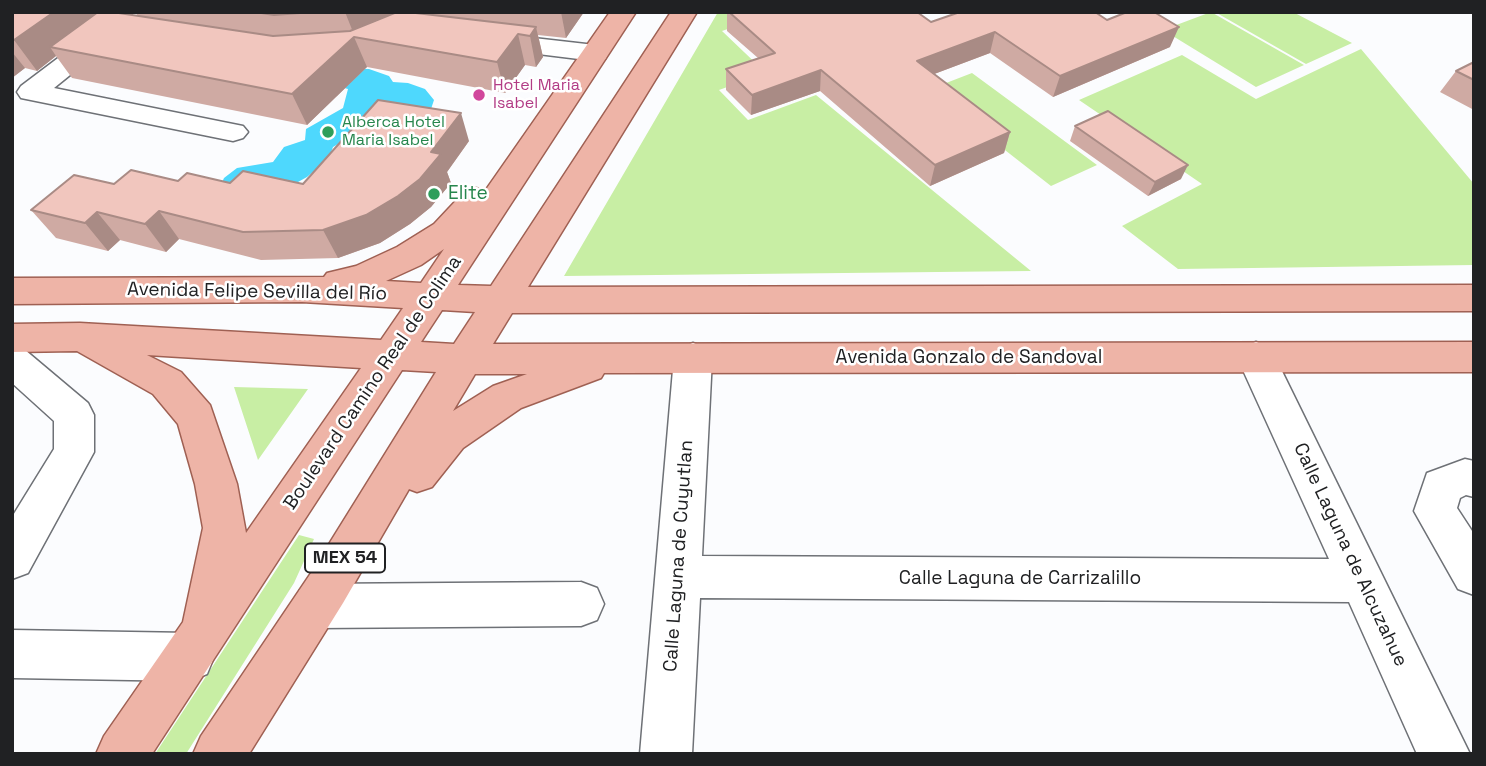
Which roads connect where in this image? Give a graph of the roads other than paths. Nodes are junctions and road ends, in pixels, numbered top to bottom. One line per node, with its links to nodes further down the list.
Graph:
1 (623, 12): 6 (main road, Boulevard Camino Real de Colima)
2 (684, 12): 14 (main road, MEX 54)
3 (125, 20): 4 (street); 8 (street)
4 (154, 35)
5 (460, 37): 6 (street)
6 (595, 54): 7 (main road, Boulevard Camino Real de Colima)
7 (551, 123): 9 (main road); 11 (main road, Boulevard Camino Real de Colima)
8 (233, 132)
9 (302, 289): 10 (main road, Avenida Felipe Sevilla del Río); 11 (main road, Avenida Felipe Sevilla del Río)
10 (12, 291)
11 (432, 296): 14 (main road, Avenida Felipe Sevilla del Río); 17 (main road, Boulevard Camino Real de Colima)
12 (1474, 298): 13 (main road)
13 (1157, 299): 14 (main road); 18 (main road)
14 (502, 300): 23 (main road, MEX 54)
15 (80, 337): 16 (main road); 17 (main road); 32 (main road)
16 (12, 338)
17 (391, 354): 23 (main road); 32 (main road, Boulevard Camino Real de Colima)
18 (1182, 357): 19 (main road, Avenida Gonzalo de Sandoval); 22 (main road, Avenida Gonzalo de Sandoval)
19 (1256, 357): 20 (main road, Avenida Gonzalo de Sandoval); 29 (street, Calle Laguna de Alcuzahue)
20 (1474, 357)
21 (610, 358): 22 (main road, Avenida Gonzalo de Sandoval); 23 (main road, Avenida Gonzalo de Sandoval); 30 (main road)
22 (693, 358): 28 (street, Calle Laguna de Cuyutlan)
23 (464, 359): 30 (main road, MEX 54)
24 (12, 360): 26 (street)
25 (1474, 479): 27 (street)
26 (12, 558)
27 (1474, 575)
28 (677, 577): 29 (street, Calle Laguna de Carrizalillo); 36 (street, Calle Laguna de Cuyutlan)
29 (1362, 581): 37 (street, Calle Laguna de Alcuzahue)
30 (321, 597): 31 (street); 35 (main road, MEX 54)
31 (581, 604)
32 (196, 647): 33 (street); 34 (main road, Boulevard Camino Real de Colima)
33 (12, 654)
34 (122, 754)
35 (219, 754)
36 (666, 754)
37 (1444, 754)

